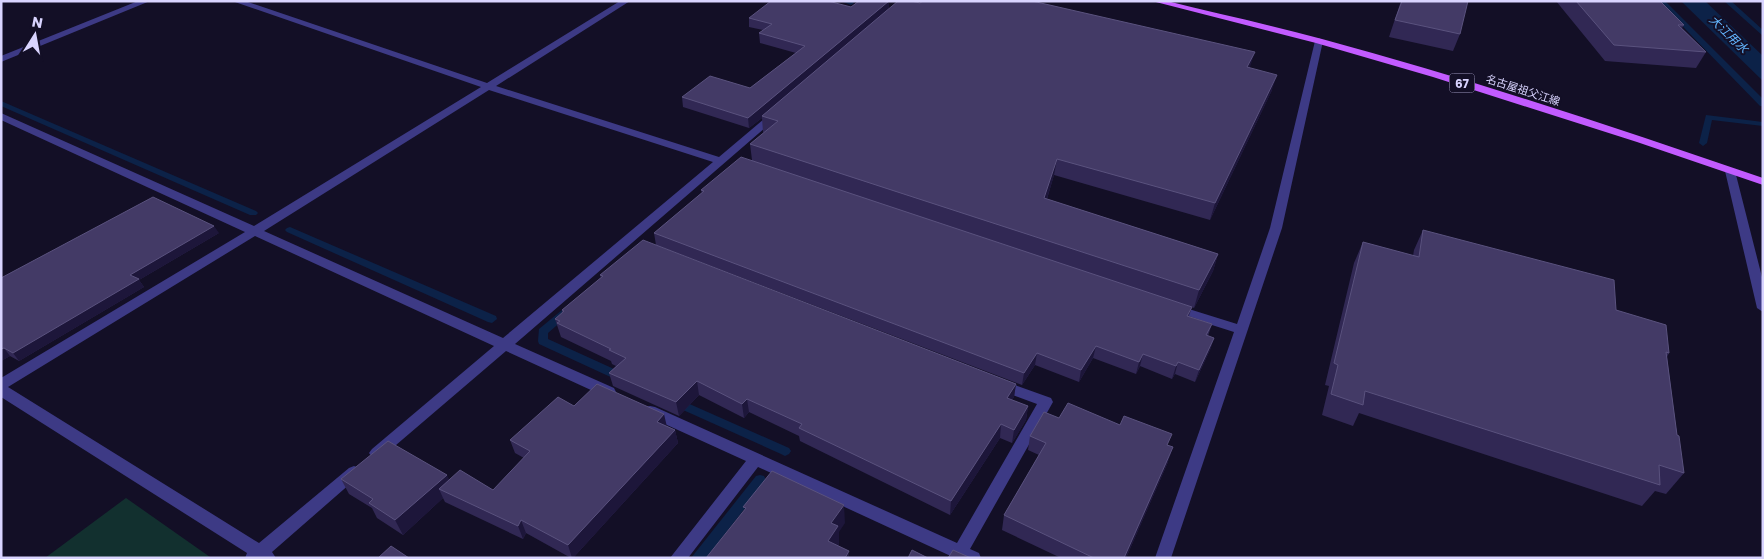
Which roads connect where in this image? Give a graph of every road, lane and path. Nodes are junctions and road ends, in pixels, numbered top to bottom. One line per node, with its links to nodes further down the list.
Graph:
1 (146, 1): 6 (street)
2 (236, 1): 7 (street)
3 (626, 1): 7 (street)
4 (1156, 1): 5 (main road, 名古屋祖父江線 / 67)
5 (1320, 41): 11 (main road, 名古屋祖父江線 / 67); 18 (street)
6 (1, 58)
7 (490, 87): 10 (street); 13 (street)
8 (786, 106): 10 (street)
9 (1, 116): 13 (street)
10 (727, 159): 14 (street)
11 (1730, 171): 12 (main road, 名古屋祖父江線 / 67); 17 (street)
12 (1763, 182)
13 (255, 231): 19 (street); 21 (street)
14 (628, 240): 15 (street); 19 (street)
15 (646, 248)
16 (1166, 305): 18 (street)
17 (1763, 308)
18 (1241, 330): 29 (street)
19 (505, 345): 23 (street); 27 (street)
20 (990, 380): 26 (street)
21 (1, 385)
22 (1, 390): 27 (street)
23 (621, 398)
24 (639, 406): 25 (street)
25 (756, 459): 26 (street); 28 (street)
26 (967, 555)
27 (260, 556)
28 (678, 558)
29 (1163, 558)

